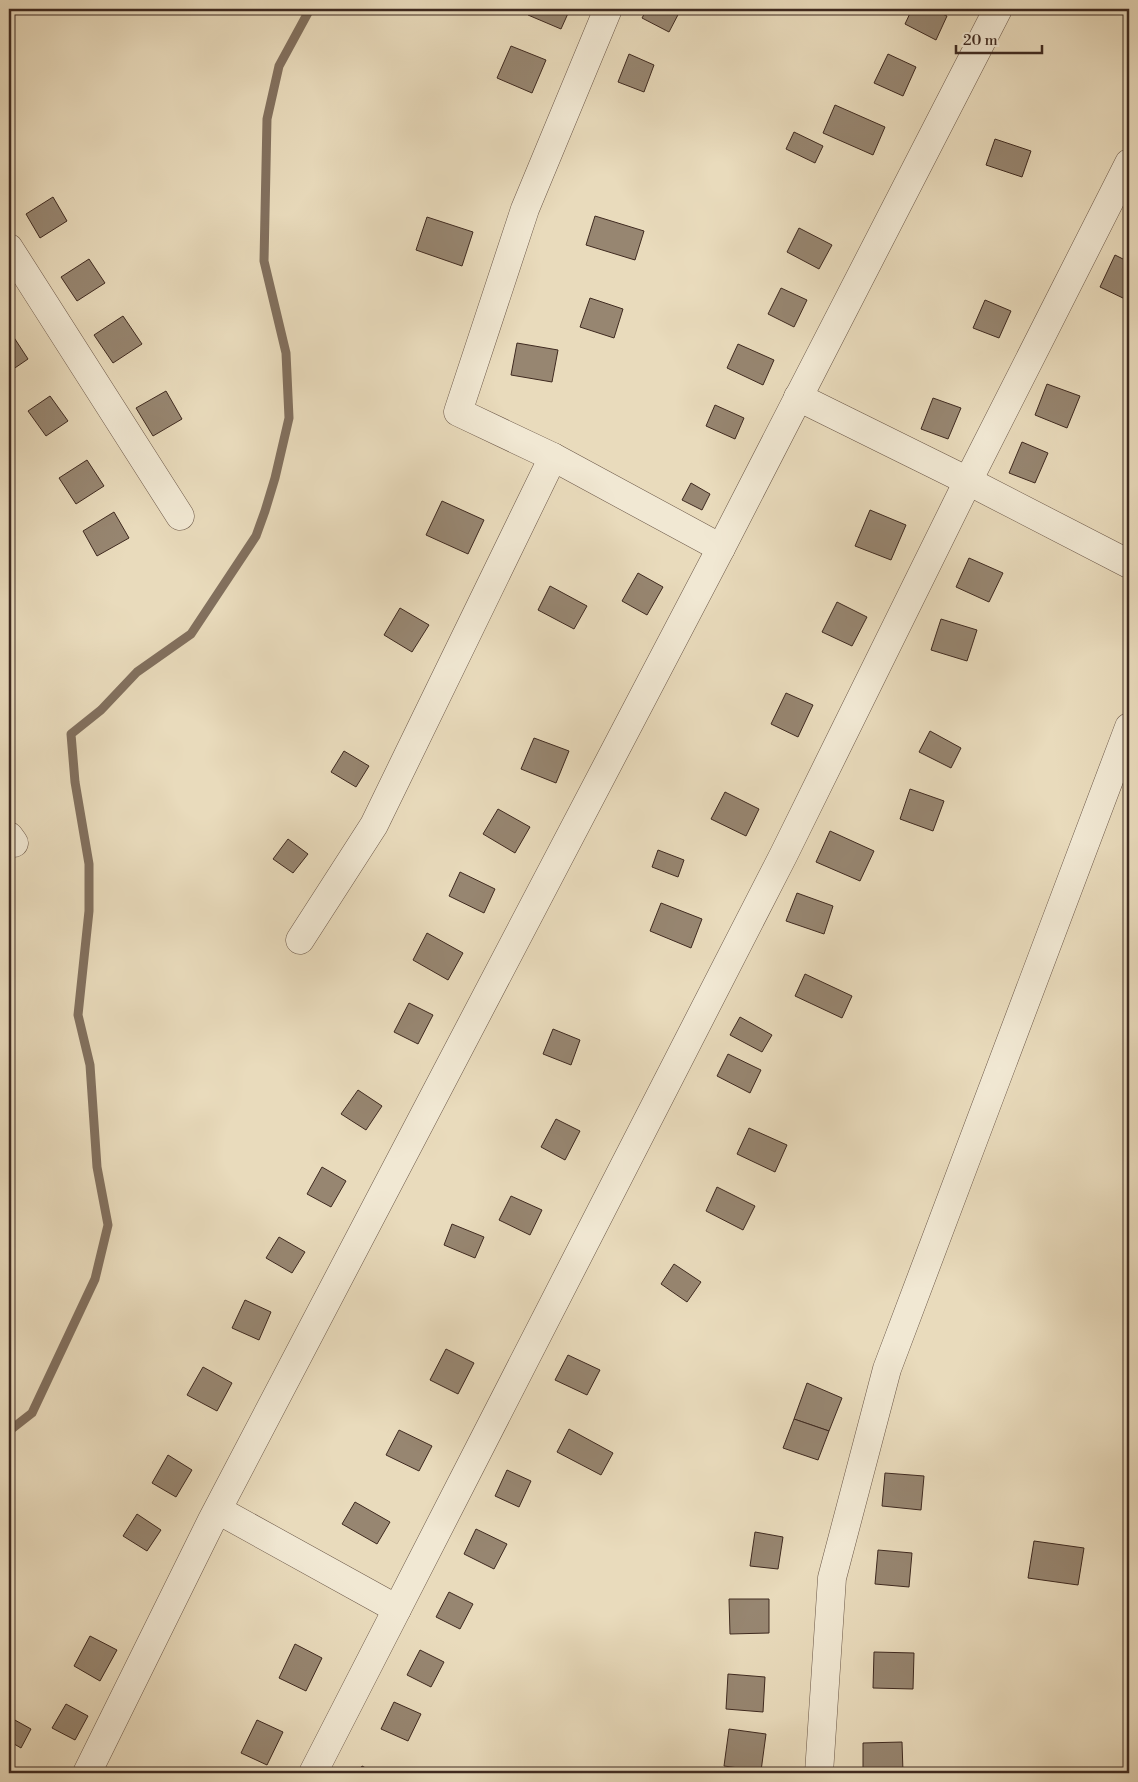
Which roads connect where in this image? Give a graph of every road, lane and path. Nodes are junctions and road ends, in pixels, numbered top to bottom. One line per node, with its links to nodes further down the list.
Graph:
1 (608, 9): 6 (street)
2 (998, 9): 5 (street)
3 (1129, 163): 7 (street)
4 (9, 248): 8 (street)
5 (798, 397): 7 (street); 9 (street)
6 (553, 457): 9 (street); 12 (street)
7 (968, 481): 10 (street); 14 (street)
8 (180, 516)
9 (721, 548): 13 (street)
10 (1129, 564)
11 (1129, 728): 17 (street)
12 (300, 940)
13 (218, 1510): 14 (street); 15 (street)
14 (397, 1609): 16 (street)
15 (87, 1773)
16 (313, 1773)
17 (819, 1773)

